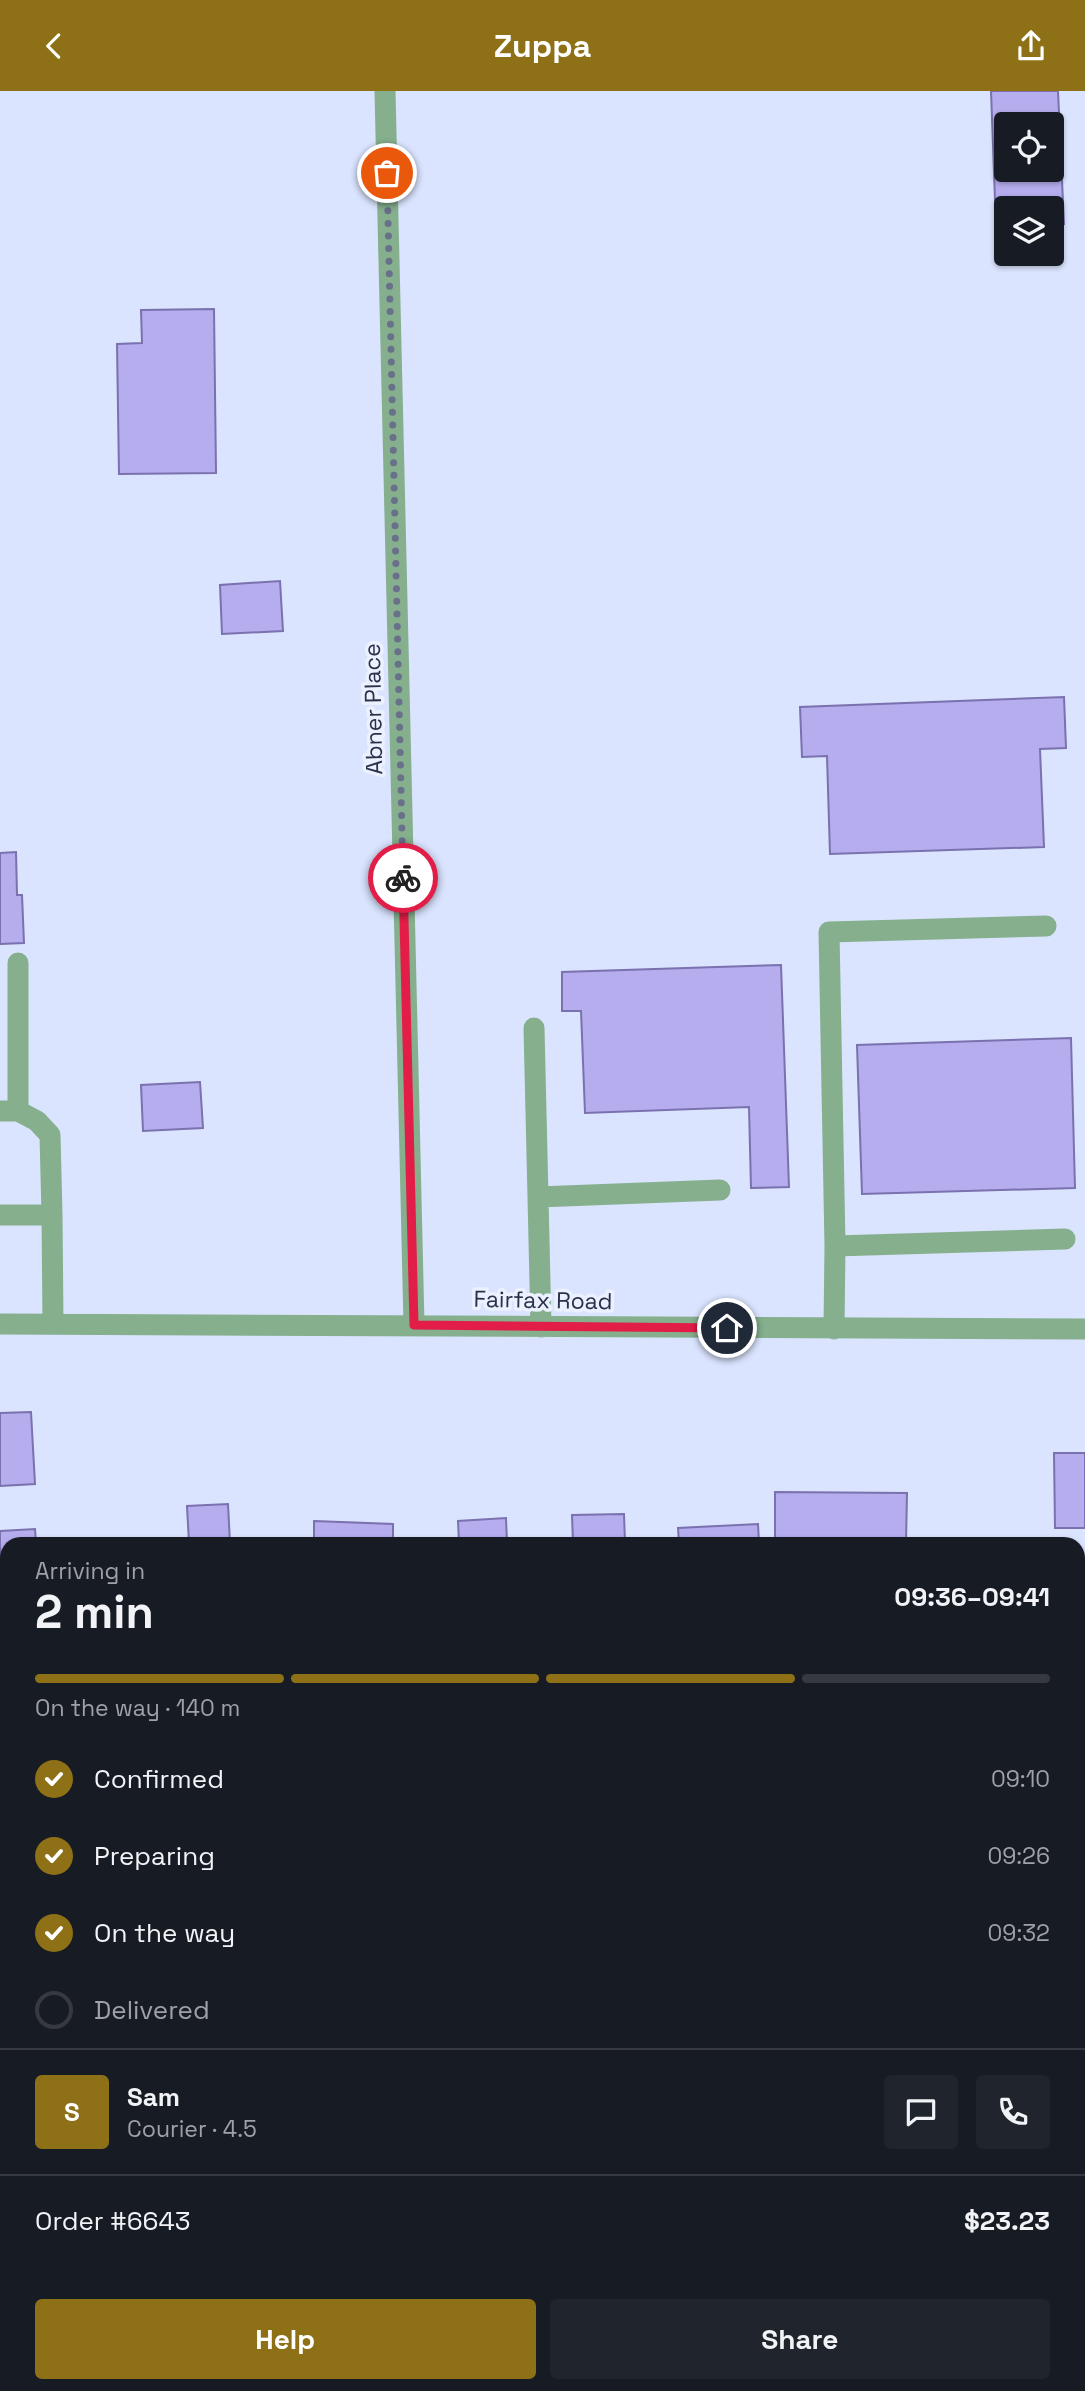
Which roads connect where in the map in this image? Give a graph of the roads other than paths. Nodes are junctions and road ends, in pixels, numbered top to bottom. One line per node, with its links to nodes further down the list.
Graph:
1 (385, 91): 14 (street, Abner Place)
2 (1046, 926): 11 (street)
3 (18, 963): 5 (street)
4 (534, 1028): 7 (street)
5 (9, 1111): 9 (street)
6 (720, 1190): 7 (street)
7 (538, 1197): 15 (street)
8 (0, 1215): 9 (street)
9 (52, 1215): 13 (street)
10 (1065, 1240): 11 (street)
11 (835, 1246): 16 (street)
12 (0, 1324): 13 (street, Fairfax Road)
13 (53, 1324): 14 (street, Fairfax Road)
14 (414, 1325): 15 (street, Fairfax Road)
15 (541, 1327): 16 (street, Fairfax Road)
16 (834, 1329): 17 (street, Fairfax Road)
17 (1085, 1329)

